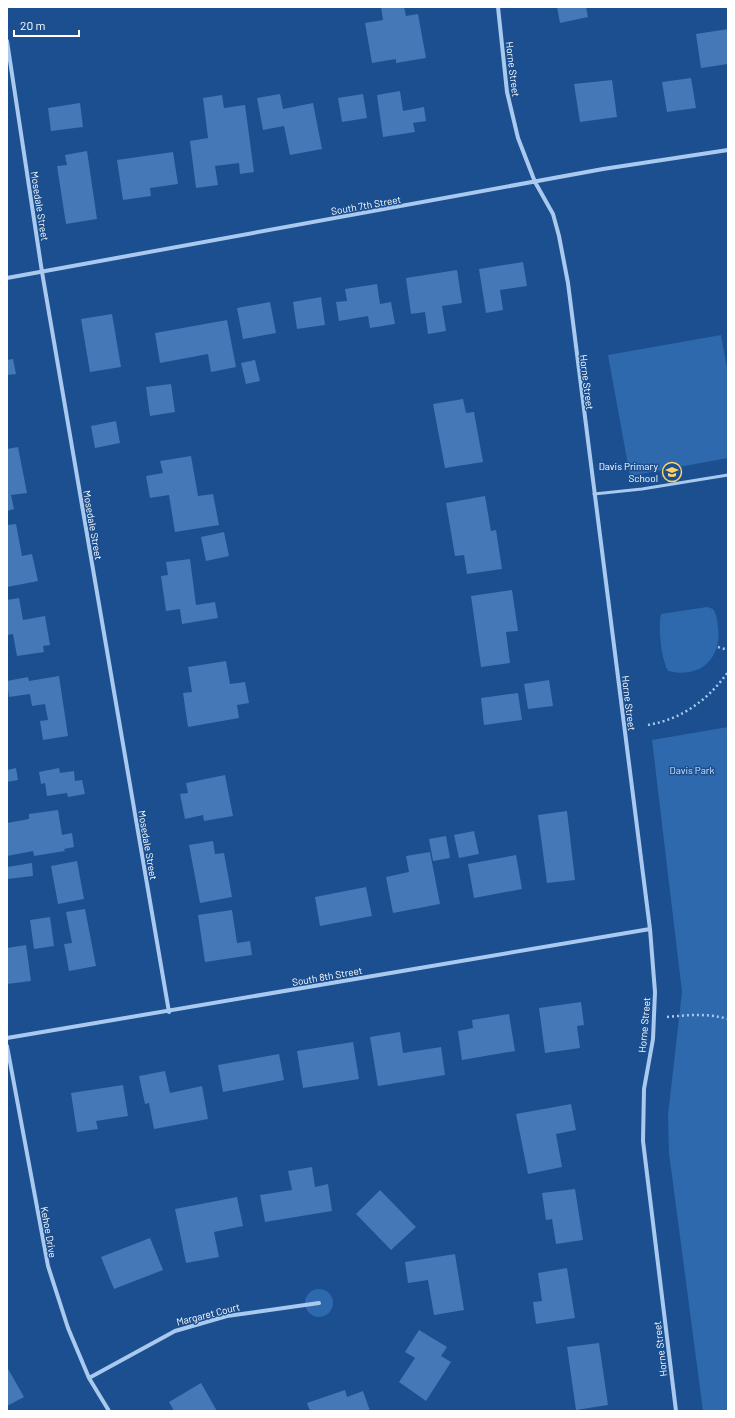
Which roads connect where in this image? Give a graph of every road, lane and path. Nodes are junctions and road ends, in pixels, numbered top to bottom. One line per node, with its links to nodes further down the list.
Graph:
1 (498, 7): 4 (street, Horne Street)
2 (7, 41): 5 (street, Mosedale Street)
3 (728, 150): 4 (street, South 7th Street)
4 (535, 182): 5 (street, South 7th Street); 8 (street, Horne Street)
5 (42, 272): 6 (street, South 7th Street); 14 (street, Mosedale Street)
6 (7, 278)
7 (728, 475): 8 (lane)
8 (594, 494): 13 (street, Horne Street)
9 (718, 647): 10 (path)
10 (728, 650)
11 (728, 672): 12 (path)
12 (648, 725)
13 (650, 929): 14 (street, South 8th Street); 15 (street, Horne Street)
14 (169, 1012): 17 (street, South 8th Street)
15 (654, 1018): 16 (path); 22 (street, Horne Street)
16 (728, 1019)
17 (7, 1038)
18 (7, 1046): 20 (street, Kehoe Drive)
19 (319, 1303): 20 (street, Margaret Court)
20 (89, 1378): 21 (street, Kehoe Drive)
21 (109, 1411)
22 (676, 1411)

